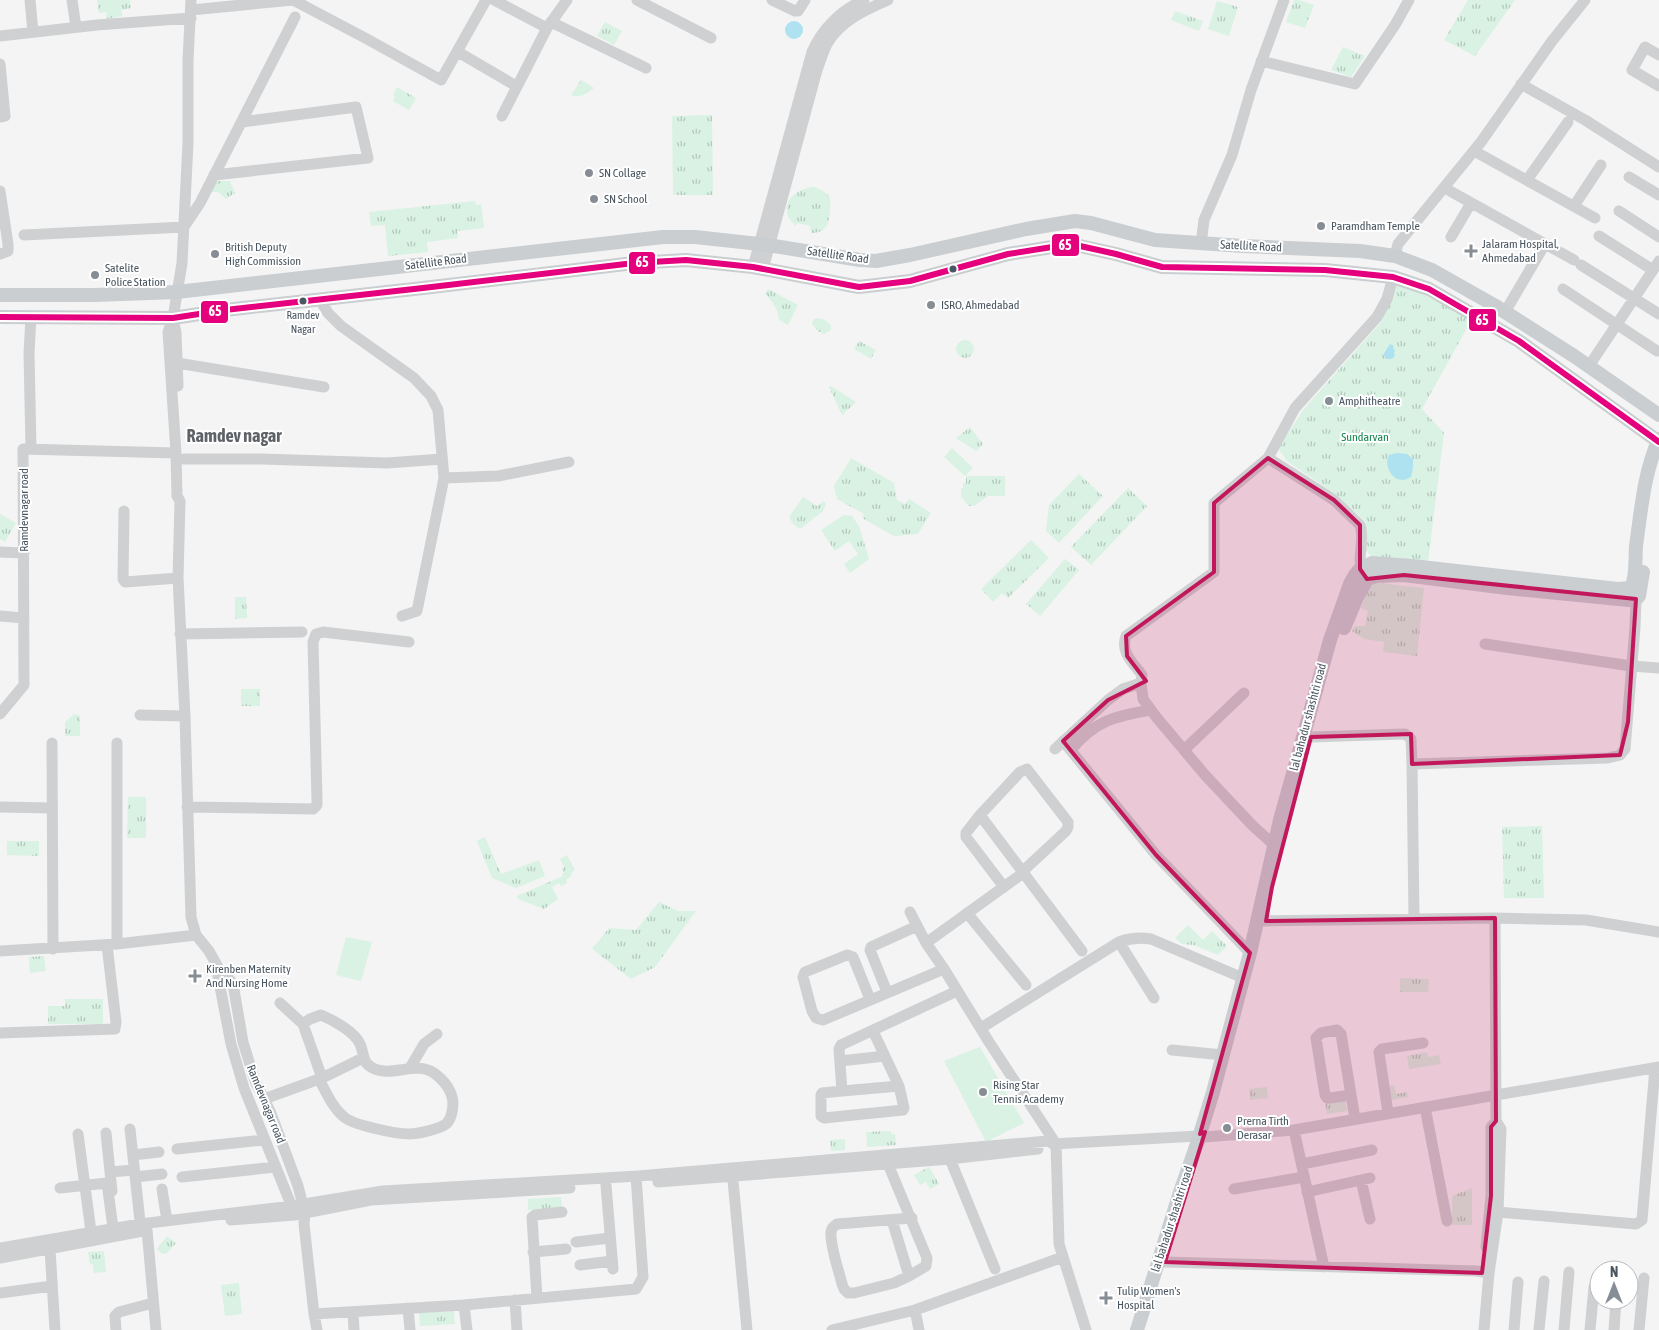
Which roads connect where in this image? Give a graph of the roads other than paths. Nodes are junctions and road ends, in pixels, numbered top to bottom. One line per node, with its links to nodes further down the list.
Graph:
1 (30, 0): 23 (street)
2 (72, 0): 22 (street)
3 (293, 0): 16 (street); 17 (street)
4 (486, 0): 26 (street)
5 (494, 0): 21 (street)
6 (567, 0): 21 (street)
7 (637, 0): 25 (street)
8 (772, 0): 9 (street)
9 (806, 0)
10 (847, 0): 20 (street)
11 (864, 0): 20 (street)
12 (888, 0): 20 (street)
13 (1284, 0): 28 (street)
14 (1409, 0): 28 (street)
15 (1585, 0): 31 (street)
16 (277, 1): 18 (street)
17 (311, 4): 26 (street)
18 (191, 9): 22 (street); 51 (street, Ramdevnagar road)
19 (295, 18): 36 (street)
20 (840, 21): 56 (street)
21 (549, 25): 30 (street); 32 (street)
22 (76, 27): 23 (street)
23 (34, 32): 24 (street)
24 (0, 36)
25 (711, 38)
26 (458, 52): 32 (street)
27 (1659, 55): 33 (street)
28 (1261, 61): 57 (street)
29 (0, 64): 35 (street)
30 (646, 68)
31 (1521, 84): 38 (street); 40 (street)
32 (516, 86): 34 (street)
33 (1659, 86)
34 (502, 116)
35 (0, 117)
36 (242, 122): 41 (street); 41 (street)
37 (1568, 122): 43 (street)
38 (1474, 151): 43 (street); 60 (street)
39 (1601, 165): 48 (street)
40 (1659, 167)
41 (214, 175): 51 (street)
42 (1629, 177): 46 (street)
43 (1527, 180): 48 (street)
44 (0, 191): 59 (street)
45 (1450, 191): 47 (street)
46 (1659, 195)
47 (1471, 203): 54 (street); 58 (street)
48 (1574, 206): 50 (street)
49 (1619, 211): 55 (street)
50 (1595, 218)
51 (184, 227): 52 (street); 65 (street, Ramdevnagar road)
52 (24, 235)
53 (1599, 236): 61 (street)
54 (1451, 237)
55 (1659, 237)
56 (763, 244): 57 (main road, Satellite Road); 62 (street); 65 (main road, Satellite Road)
57 (1200, 244): 60 (main road, Satellite Road)
58 (1544, 244): 67 (street); 69 (street)
59 (0, 254)
60 (1395, 256): 69 (main road, Satellite Road)
61 (1656, 266): 67 (street)
62 (758, 268): 63 (main road, Satellite Road); 68 (main road, Satellite Road)
63 (1393, 277): 80 (main road, Satellite Road); 83 (street)
64 (1563, 289): 74 (street)
65 (177, 292): 66 (main road, Satellite Road); 73 (street, Ramdevnagar road)
66 (0, 295)
67 (1634, 298): 70 (street); 74 (street)
68 (320, 300): 73 (main road, Satellite Road); 84 (street)
69 (1505, 312): 77 (main road, Satellite Road)
70 (1659, 314)
71 (0, 317): 72 (main road, Satellite Road)
72 (31, 317): 73 (main road, Satellite Road); 81 (street)
73 (173, 318): 76 (street, Ramdevnagar road); 82 (street, Ramdevnagar road)
74 (1616, 325): 75 (street); 77 (street)
75 (1657, 351)
76 (177, 362): 78 (street); 82 (street, Ramdevnagar road)
77 (1589, 366): 79 (main road, Satellite Road)
78 (324, 387)
79 (1659, 414)
80 (1659, 441): 93 (main road)
81 (31, 449): 82 (street); 90 (street, Ramdevnagar road)
82 (180, 456): 84 (street); 92 (street, Ramdevnagar road)
83 (1268, 458): 91 (street); 103 (street)
84 (442, 459): 87 (street)
85 (1659, 460): 93 (main road)
86 (569, 462): 87 (street)
87 (444, 478): 95 (street)
88 (124, 511): 92 (street)
89 (0, 552): 90 (street)
90 (24, 553): 96 (street, Ramdevnagar road)
91 (1364, 574): 93 (main road); 109 (main road); 119 (main road, lal bahadur shashtri road)
92 (178, 578): 98 (street, Ramdevnagar road)
93 (1633, 593): 101 (street)
94 (0, 616): 96 (street)
95 (402, 616)
96 (24, 618): 106 (street, Ramdevnagar road)
97 (302, 632): 98 (street)
98 (180, 634): 108 (street, Ramdevnagar road)
99 (409, 642): 116 (street)
100 (1485, 644): 101 (street)
101 (1631, 666): 102 (street); 114 (street)
102 (1659, 668)
103 (1140, 683): 105 (street); 112 (street)
104 (1244, 693): 113 (street)
105 (1151, 710): 112 (street); 113 (street)
106 (0, 714)
107 (140, 715): 108 (street)
108 (185, 716): 116 (street, Ramdevnagar road)
109 (1311, 737): 114 (street); 126 (main road)
110 (117, 743): 132 (street)
111 (52, 744): 117 (street)
112 (1063, 747): 136 (street)
113 (1184, 750): 119 (street)
114 (1412, 764): 124 (street)
115 (0, 807): 117 (street)
116 (187, 807): 129 (street, Ramdevnagar road)
117 (52, 808): 133 (street)
118 (980, 814): 120 (street); 120 (street); 121 (street)
119 (1274, 845): 126 (main road, lal bahadur shashtri road)
120 (1023, 871): 121 (street); 135 (street)
121 (1004, 887): 123 (street)
122 (910, 912): 127 (street)
123 (967, 913): 131 (street); 140 (street)
124 (1414, 918): 125 (street); 126 (street)
125 (1495, 918): 128 (street); 162 (street)
126 (1262, 921): 136 (main road, lal bahadur shashtri road); 173 (main road)
127 (917, 926): 131 (street); 142 (street)
128 (1659, 932)
129 (196, 935): 132 (street); 137 (street, Ramdevnagar road)
130 (1119, 942): 139 (street); 143 (street); 147 (street)
131 (926, 944): 138 (street)
132 (112, 945): 133 (street); 149 (street)
133 (53, 949): 134 (street)
134 (0, 951)
135 (1082, 951)
136 (1250, 952): 139 (main road, lal bahadur shashtri road)
137 (219, 969): 164 (street, Ramdevnagar road); 174 (street, Ramdevnagar road)
138 (944, 969): 141 (street); 142 (street)
139 (1243, 978): 153 (main road, lal bahadur shashtri road)
140 (1026, 985)
141 (957, 991): 147 (street); 148 (street)
142 (887, 992): 144 (street)
143 (1154, 998)
144 (870, 999): 144 (street)
145 (280, 1003): 146 (street)
146 (303, 1024): 155 (street); 159 (street)
147 (981, 1028): 175 (street)
148 (873, 1031): 154 (street); 156 (street)
149 (0, 1033)
150 (437, 1034): 157 (street)
151 (1423, 1043): 166 (street)
152 (1172, 1050): 153 (street)
153 (1222, 1055): 173 (main road, lal bahadur shashtri road)
154 (885, 1056): 156 (street); 160 (street)
155 (364, 1058): 157 (street); 159 (street)
156 (840, 1061): 161 (street)
157 (410, 1068): 159 (street)
158 (1657, 1068): 162 (street); 199 (street)
159 (320, 1079): 164 (street)
160 (899, 1086): 161 (street); 161 (street)
161 (842, 1091)
162 (1496, 1094): 165 (street); 168 (street)
163 (1351, 1095): 163 (street); 167 (street)
164 (264, 1099): 197 (street, Ramdevnagar road)
165 (1424, 1107): 166 (street); 204 (street)
166 (1388, 1113): 167 (street)
167 (1355, 1119): 170 (street)
168 (1496, 1121): 199 (street); 219 (street)
169 (130, 1128): 179 (street)
170 (1294, 1130): 173 (street); 182 (street)
171 (106, 1133): 184 (street)
172 (78, 1134): 192 (street)
173 (1202, 1136): 175 (street); 214 (main road); 248 (main road, lal bahadur shashtri road)
174 (264, 1140): 176 (street); 183 (street, Ramdevnagar road)
175 (1055, 1144): 180 (street); 185 (street); 212 (street)
176 (177, 1149)
177 (1372, 1150): 182 (street)
178 (158, 1152): 179 (street)
179 (133, 1155): 186 (street)
180 (950, 1159): 181 (street); 217 (street)
181 (888, 1164): 185 (street); 200 (street)
182 (1302, 1164): 189 (street)
183 (276, 1168): 188 (street); 197 (street, Ramdevnagar road)
184 (110, 1172): 186 (street); 205 (street)
185 (732, 1172): 190 (street); 244 (street)
186 (135, 1174): 187 (street); 206 (street)
187 (162, 1174)
188 (182, 1177)
189 (1304, 1177): 195 (street); 196 (street)
190 (636, 1180): 191 (street); 197 (street); 226 (street)
191 (606, 1185): 197 (street); 208 (street)
192 (85, 1186): 193 (street); 205 (street); 207 (street)
193 (60, 1188)
194 (162, 1189): 203 (street)
195 (1234, 1189)
196 (1307, 1192): 201 (street); 216 (street)
197 (300, 1212): 203 (street); 206 (street); 235 (street)
198 (562, 1212): 211 (street)
199 (1498, 1212): 219 (street)
200 (912, 1218): 202 (street); 220 (street)
201 (1370, 1219)
202 (892, 1220): 220 (street); 220 (street)
203 (167, 1221): 206 (street)
204 (1447, 1221)
205 (115, 1228): 206 (street); 207 (street)
206 (143, 1228): 207 (street); 228 (street)
207 (92, 1236): 209 (street); 210 (street)
208 (610, 1238): 211 (street); 215 (street)
209 (0, 1248)
210 (50, 1249): 213 (street); 224 (street)
211 (533, 1252): 226 (street)
212 (1063, 1257): 231 (street); 247 (street)
213 (0, 1258)
214 (1165, 1262): 216 (street); 249 (main road)
215 (580, 1265)
216 (1324, 1266): 219 (street)
217 (995, 1269)
218 (1569, 1272): 254 (street)
219 (1485, 1273): 250 (street); 251 (street)
220 (909, 1276)
221 (1644, 1278): 257 (street)
222 (1544, 1281): 253 (street)
223 (1518, 1282): 252 (street)
224 (52, 1286): 225 (street); 236 (street)
225 (0, 1293)
226 (537, 1298): 227 (street)
227 (516, 1300): 229 (street); 243 (street)
228 (153, 1303): 237 (street); 238 (street)
229 (464, 1305): 230 (street); 242 (street)
230 (408, 1308): 234 (street); 241 (street)
231 (915, 1310): 245 (street); 246 (street)
232 (1592, 1310): 255 (street)
233 (1615, 1310): 256 (street)
234 (353, 1312): 235 (street); 240 (street)
235 (314, 1314): 239 (street)
236 (55, 1330)
237 (116, 1330)
238 (156, 1330)
239 (317, 1330)
240 (354, 1330)
241 (410, 1330)
242 (467, 1330)
243 (517, 1330)
244 (747, 1330)
245 (832, 1330)
246 (920, 1330)
247 (1086, 1330)
248 (1137, 1330)
249 (1144, 1330)
250 (1477, 1330)
251 (1484, 1330)
252 (1514, 1330)
253 (1539, 1330)
254 (1564, 1330)
255 (1590, 1330)
256 (1614, 1330)
257 (1639, 1330)

